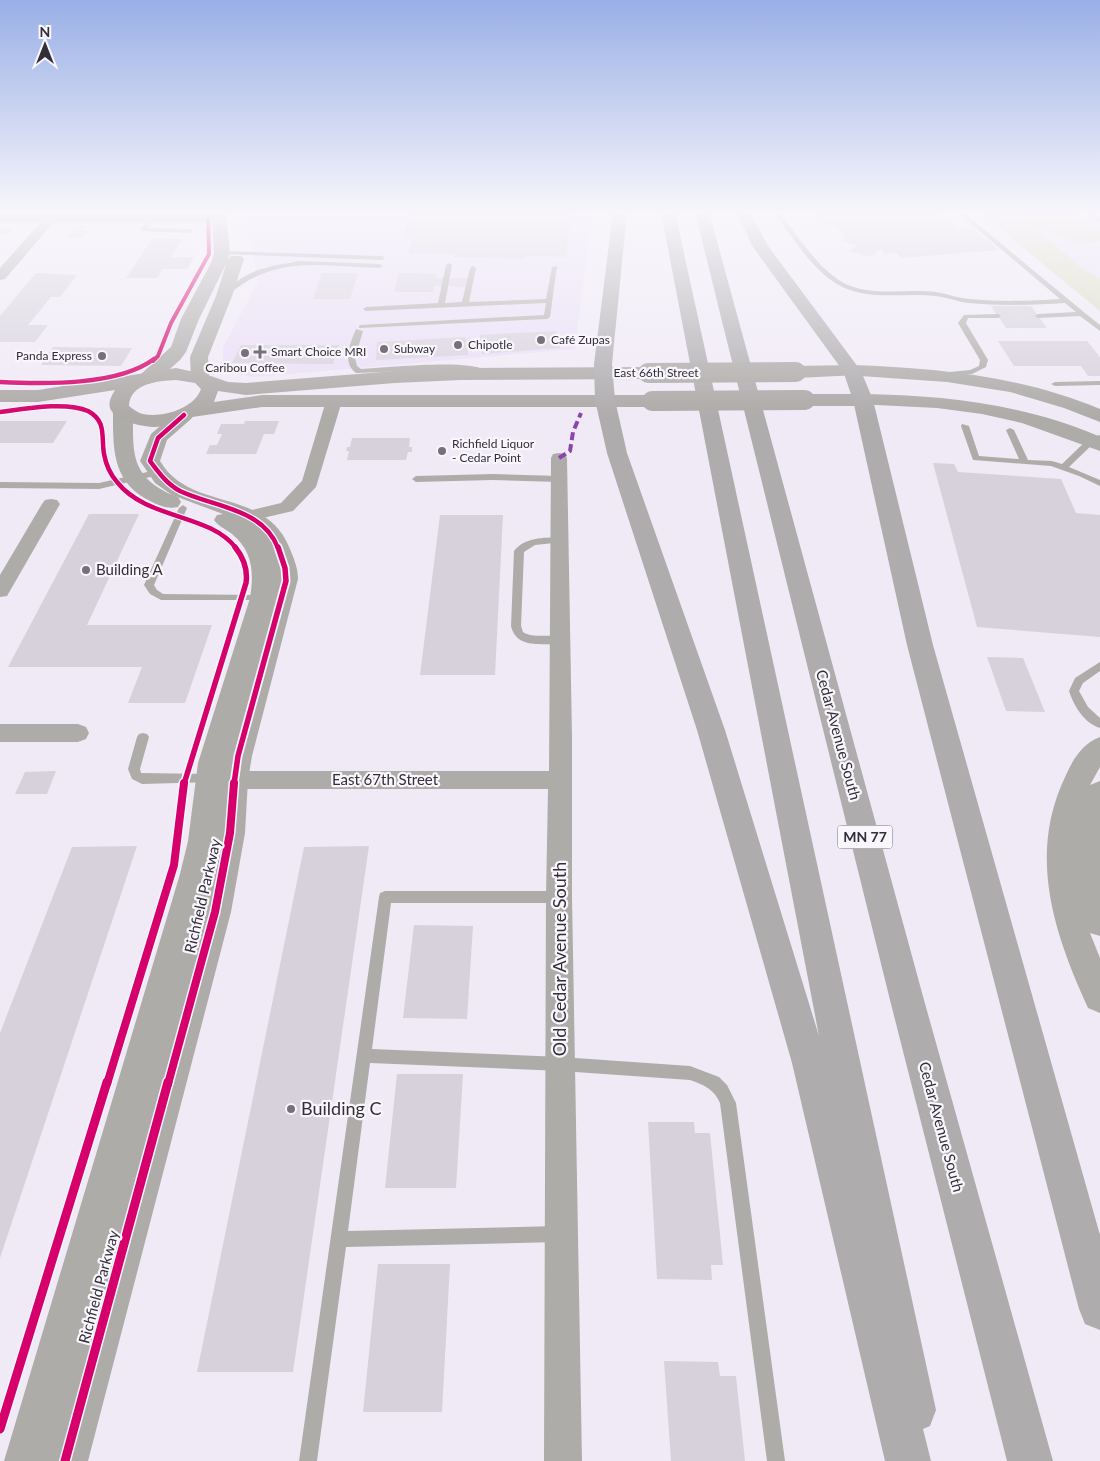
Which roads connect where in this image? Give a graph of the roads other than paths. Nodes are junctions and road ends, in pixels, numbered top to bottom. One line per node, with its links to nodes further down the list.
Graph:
1 (212, 280): 13 (street)
2 (226, 280): 14 (street)
3 (240, 280): 14 (lane)
4 (446, 280): 19 (lane)
5 (470, 280): 18 (lane)
6 (553, 280): 16 (lane)
7 (612, 280): 34 (highway)
8 (682, 280): 85 (highway)
9 (720, 280): 86 (highway, Cedar Avenue South / MN 77)
10 (785, 280): 27 (highway)
11 (836, 280): 17 (lane)
12 (1042, 280): 15 (lane)
13 (202, 294): 25 (street); 30 (street)
14 (224, 296): 25 (street)
15 (1066, 300): 17 (lane); 21 (lane)
16 (549, 301): 18 (lane); 28 (lane)
17 (968, 301): 22 (lane)
18 (465, 304): 19 (lane)
19 (440, 306): 20 (lane)
20 (366, 309)
21 (1082, 314): 24 (lane); 26 (lane)
22 (966, 316): 23 (lane); 29 (lane)
23 (998, 316)
24 (1038, 316)
25 (210, 328): 31 (street)
26 (1100, 329)
27 (852, 371): 29 (street, East 66th Street); 34 (main road, East 66th Street, bridge); 37 (highway)
28 (499, 373): 31 (main road, East 66th Street); 34 (main road, East 66th Street)
29 (942, 375): 41 (street, East 66th Street)
30 (145, 379): 31 (main road, East 66th Street); 36 (main road); 39 (main road)
31 (203, 380): 40 (main road)
32 (1100, 383): 33 (lane)
33 (1055, 384)
34 (605, 387): 37 (main road, East 66th Street, bridge); 38 (main road, East 66th Street); 84 (highway)
35 (0, 396): 36 (main road)
36 (38, 396): 39 (main road)
37 (863, 400): 44 (street); 78 (highway)
38 (334, 401): 40 (main road, East 66th Street); 56 (street)
39 (121, 410): 40 (main road, East 66th Street); 49 (street)
40 (188, 413): 49 (street)
41 (1100, 416)
42 (965, 426): 46 (lane)
43 (1010, 430): 46 (lane)
44 (1097, 441): 47 (lane)
45 (559, 458): 51 (street, Old Cedar Avenue South)
46 (1024, 461): 47 (lane)
47 (1064, 467): 53 (lane)
48 (434, 472): 50 (lane)
49 (145, 477): 54 (lane); 56 (street, Richfield Parkway); 57 (street, Richfield Parkway)
50 (493, 477): 51 (lane); 52 (lane)
51 (559, 479): 58 (street, Old Cedar Avenue South)
52 (416, 480)
53 (1100, 483)
54 (0, 485)
55 (50, 504): 59 (street)
56 (250, 516): 60 (street, Richfield Parkway)
57 (178, 520): 60 (street, Richfield Parkway); 60 (lane)
58 (560, 540): 61 (street, Old Cedar Avenue South); 61 (lane)
59 (0, 590)
60 (272, 598): 68 (street, Richfield Parkway)
61 (560, 641): 69 (street, Old Cedar Avenue South)
62 (1100, 666): 63 (lane)
63 (1100, 724)
64 (0, 733): 65 (street)
65 (78, 733)
66 (143, 737): 68 (lane)
67 (1100, 748): 73 (street)
68 (221, 780): 69 (street, East 67th Street); 79 (street, Richfield Parkway); 80 (street, Richfield Parkway)
69 (561, 780): 71 (street, Old Cedar Avenue South)
70 (1100, 793): 72 (street)
71 (559, 897): 74 (lane); 75 (street, Old Cedar Avenue South)
72 (1100, 922)
73 (1100, 997)
74 (363, 1056): 75 (lane); 77 (lane)
75 (561, 1064): 76 (street, Old Cedar Avenue South); 83 (lane)
76 (563, 1234): 77 (lane); 82 (street, Old Cedar Avenue South)
77 (339, 1239): 81 (lane)
78 (1100, 1309)
79 (27, 1461)
80 (65, 1461)
81 (308, 1461)
82 (563, 1461)
83 (776, 1461)
84 (908, 1461)
85 (924, 1461)
86 (1030, 1461)

